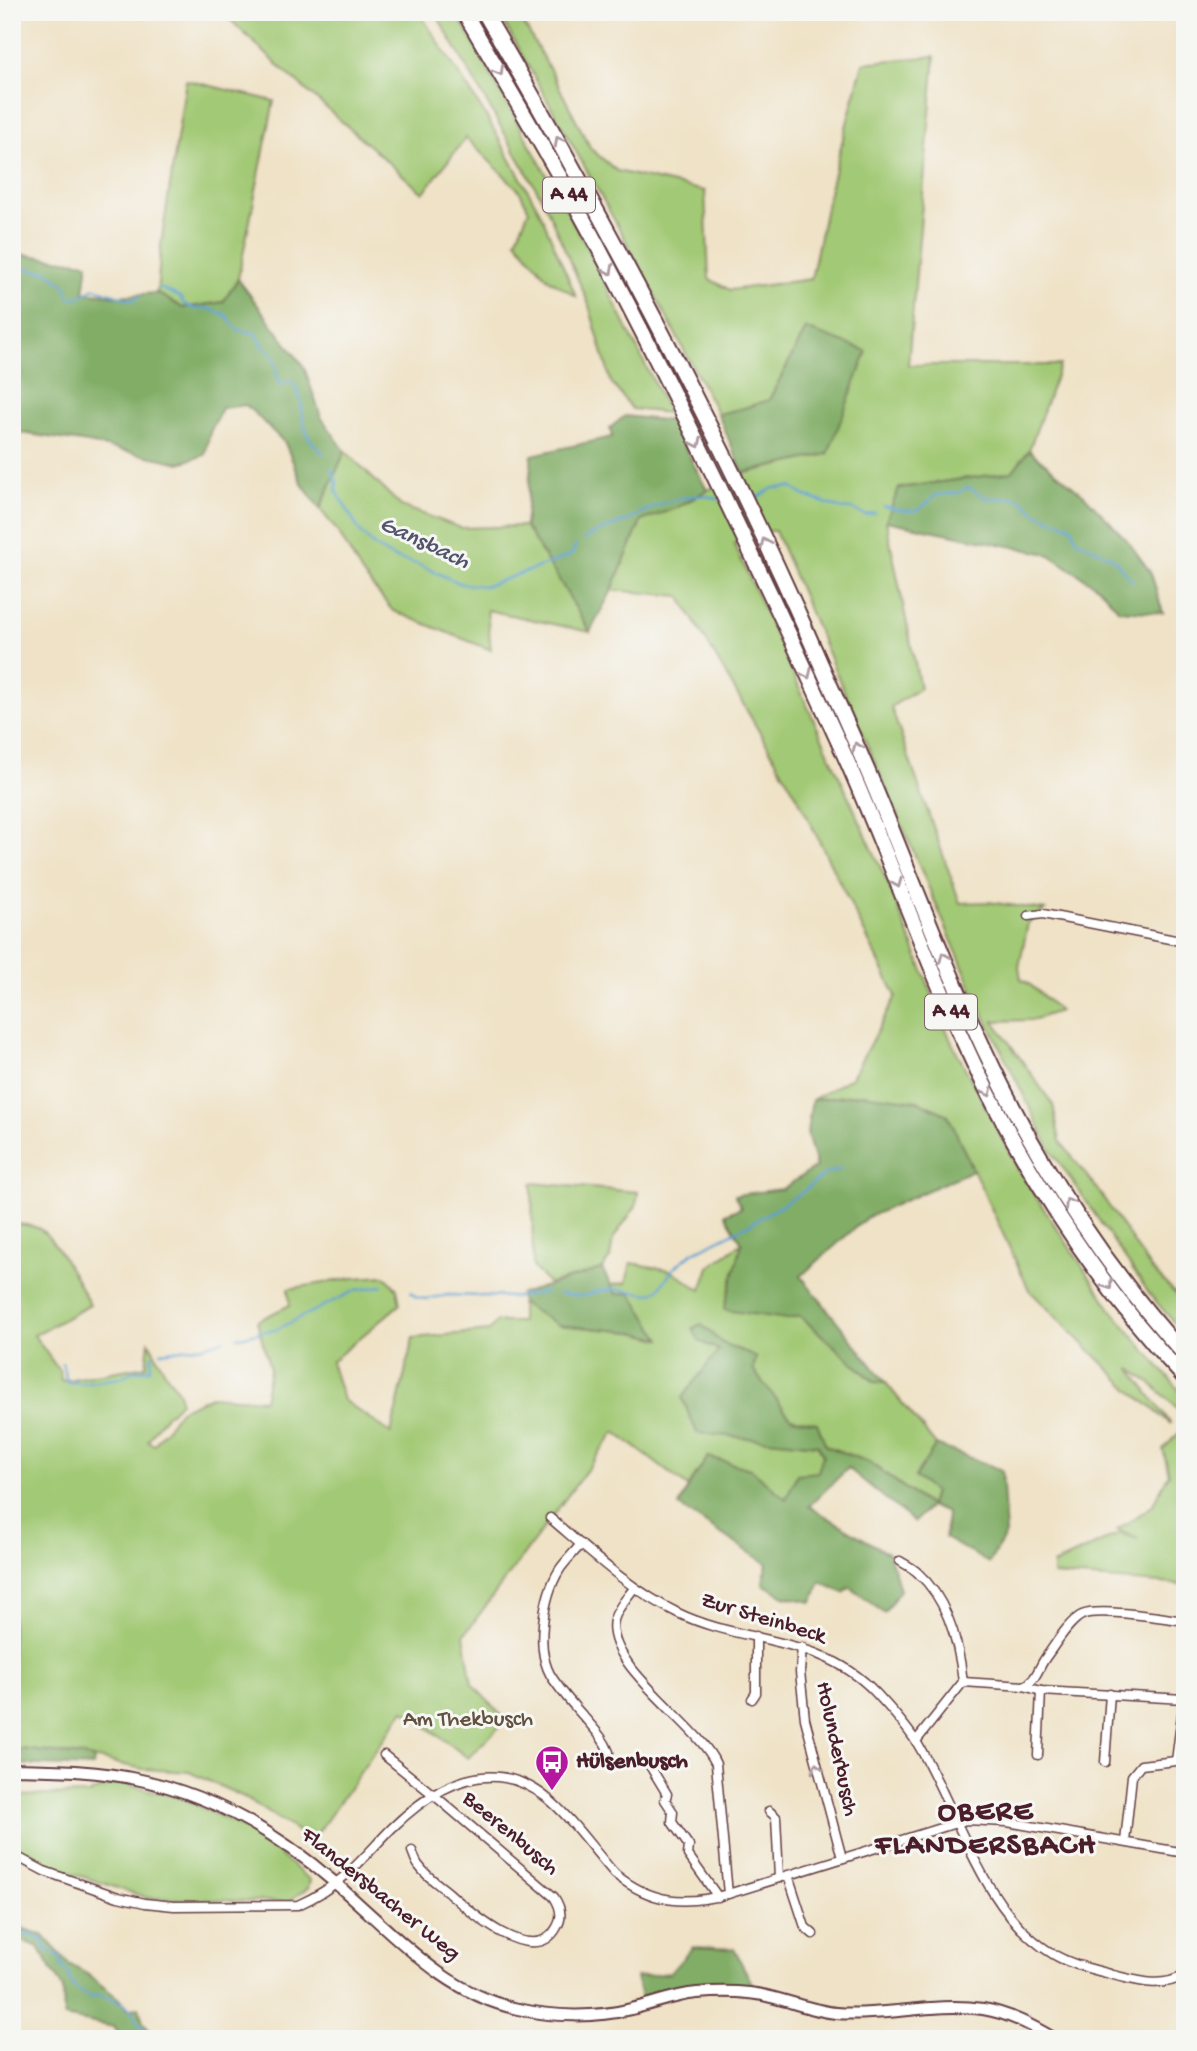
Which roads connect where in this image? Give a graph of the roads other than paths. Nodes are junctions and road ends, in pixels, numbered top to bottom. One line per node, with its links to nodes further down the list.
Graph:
1 (464, 12): 6 (highway, A 44, one-way to 6)
2 (484, 12): 5 (highway, A 44, one-way to 2)
3 (1028, 916): 4 (street)
4 (1185, 942)
5 (1185, 1355)
6 (1185, 1378)
7 (550, 1518): 8 (street, Zur Steinbeck)
8 (582, 1544): 10 (street, Zur Steinbeck); 22 (street)
9 (900, 1561): 14 (street)
10 (635, 1588): 12 (street, Zur Steinbeck); 38 (street)
11 (1185, 1621): 16 (street)
12 (756, 1636): 13 (street, Zur Steinbeck); 20 (street)
13 (802, 1647): 21 (street, Zur Steinbeck); 35 (street, Holunderbusch, one-way to 13)
14 (963, 1682): 16 (street); 21 (street)
15 (1185, 1684): 19 (street)
16 (1024, 1686): 17 (street)
17 (1041, 1691): 18 (street); 24 (street)
18 (1110, 1694): 19 (street); 25 (street)
19 (1184, 1696): 31 (street)
20 (752, 1699)
21 (916, 1741): 30 (street, Zur Steinbeck)
22 (609, 1752)
23 (384, 1755): 28 (street)
24 (1038, 1755)
25 (1105, 1762)
26 (650, 1766): 39 (street)
27 (12, 1769): 37 (main road, Flandersbacher Weg)
28 (434, 1794): 32 (street, Beerenbusch); 37 (street); 39 (street)
29 (769, 1811): 36 (street)
30 (956, 1822): 31 (street); 35 (street); 41 (street, Zur Steinbeck)
31 (1125, 1842): 33 (street)
32 (412, 1852)
33 (1185, 1853)
34 (12, 1854): 37 (street)
35 (842, 1858): 36 (street)
36 (783, 1876): 38 (street); 40 (street)
37 (336, 1883): 42 (main road, Flandersbacher Weg)
38 (728, 1894): 39 (street)
39 (718, 1897)
40 (813, 1934)
41 (1185, 1975)
42 (1055, 2039)

